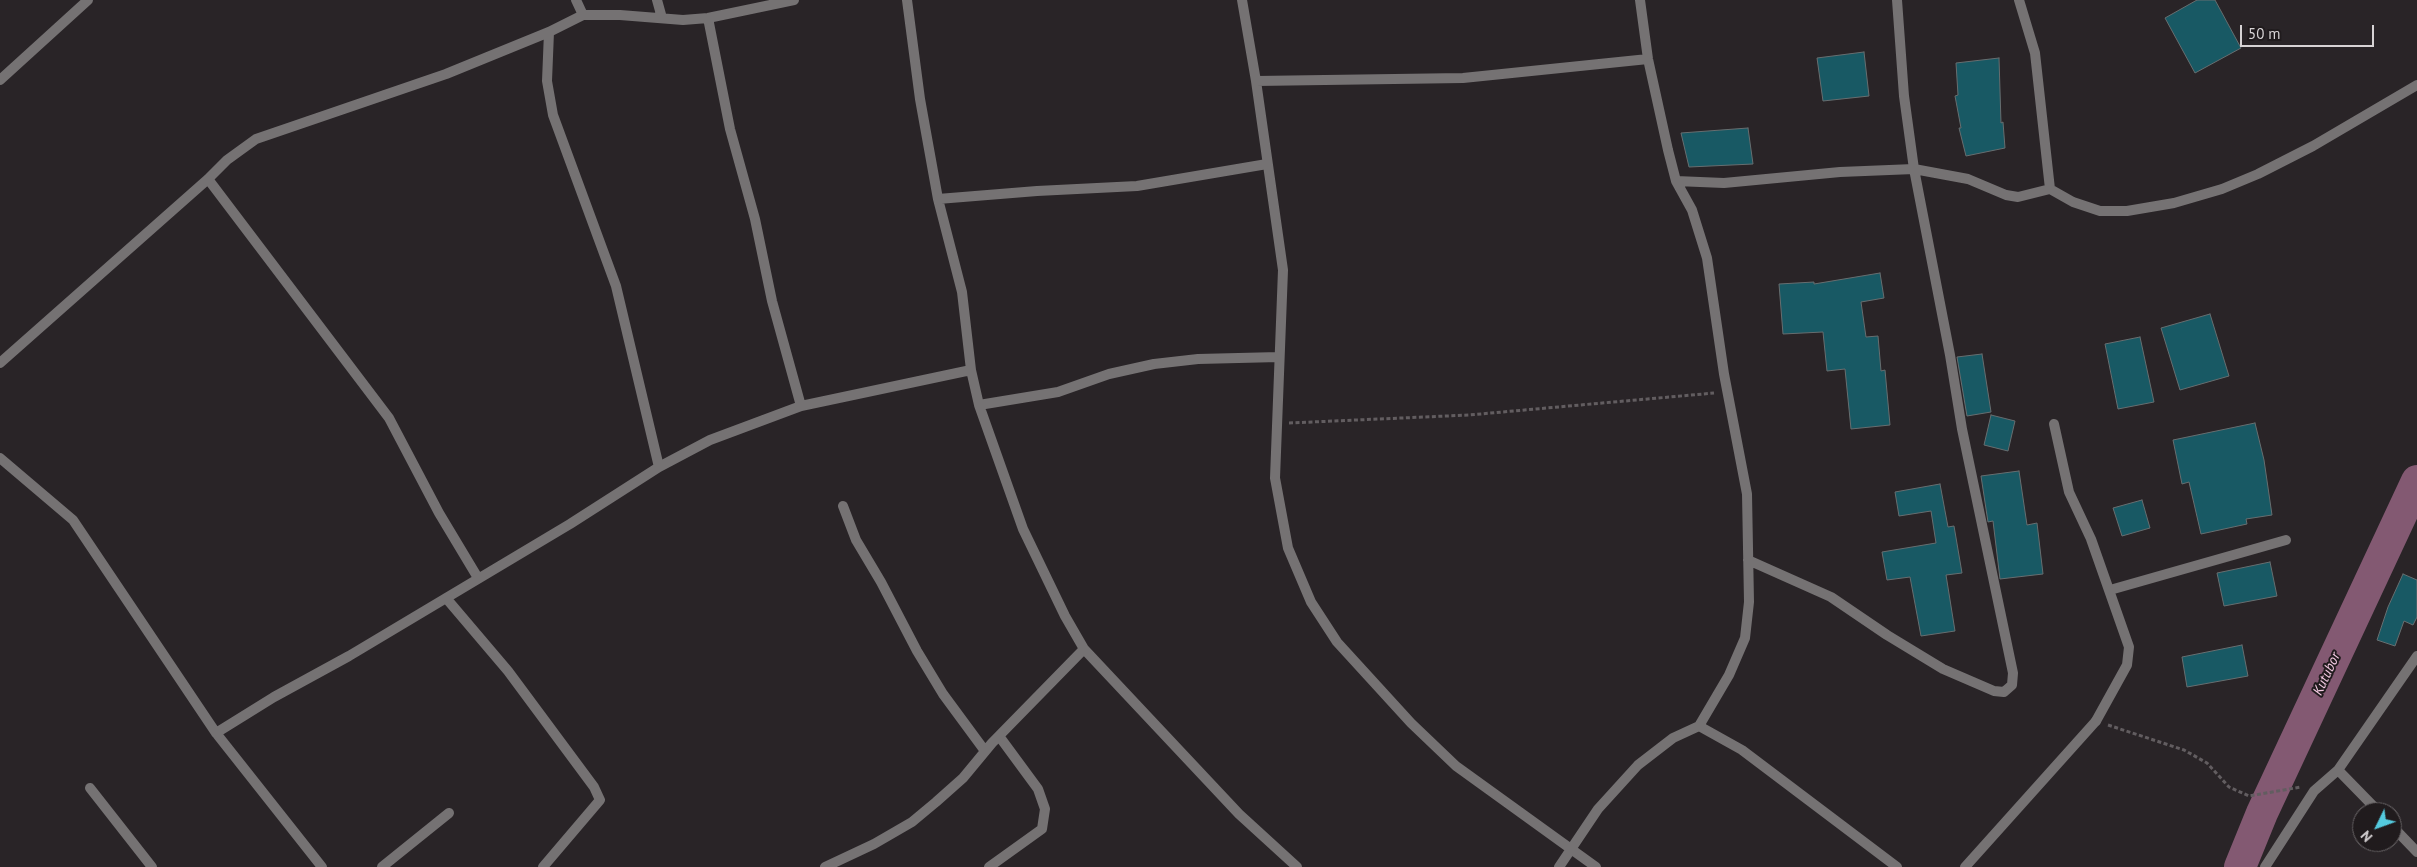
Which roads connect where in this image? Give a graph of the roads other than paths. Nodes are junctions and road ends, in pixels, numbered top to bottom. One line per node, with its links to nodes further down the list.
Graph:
1 (88, 0): 15 (street)
2 (576, 0): 10 (street)
3 (657, 0): 11 (street)
4 (794, 0): 12 (street)
5 (907, 0): 23 (street)
6 (1242, 0): 16 (street)
7 (1640, 0): 14 (street)
8 (1897, 0): 19 (street)
9 (2019, 0): 22 (street)
10 (583, 15): 11 (street); 13 (street)
11 (662, 18): 12 (street)
12 (708, 18): 28 (street)
13 (549, 32): 20 (street); 31 (street)
14 (1648, 59): 16 (street); 21 (street)
15 (0, 80)
16 (1256, 82): 18 (street)
17 (2417, 85): 22 (street)
18 (1267, 164): 23 (street); 24 (street)
19 (1914, 169): 21 (street); 22 (street); 34 (street)
20 (208, 179): 25 (street); 35 (street)
21 (1676, 180): 34 (street)
22 (2050, 189)
23 (938, 199): 26 (street)
24 (1279, 357): 27 (street); 49 (street)
25 (0, 363)
26 (971, 370): 27 (street); 28 (street)
27 (978, 405): 38 (street)
28 (801, 406): 31 (street)
29 (2054, 424): 36 (street)
30 (0, 458): 41 (street)
31 (658, 467): 35 (street)
32 (843, 506): 43 (street)
33 (2286, 540): 36 (street)
34 (1748, 560): 40 (street)
35 (478, 578): 37 (street)
36 (2110, 590): 61 (street)
37 (446, 598): 41 (street); 54 (street)
38 (1084, 649): 42 (street); 57 (street)
39 (2417, 656): 44 (street)
40 (1699, 726): 49 (street); 60 (street)
41 (216, 733): 52 (street)
42 (999, 736): 43 (street); 56 (street)
43 (985, 751): 55 (street)
44 (2338, 770): 46 (street); 62 (street)
45 (90, 788): 51 (street)
46 (2369, 802)
47 (449, 813): 53 (street)
48 (2402, 836): 50 (street)
49 (1571, 848): 58 (street); 59 (street)
50 (2417, 852)
51 (152, 867)
52 (322, 867)
53 (382, 867)
54 (543, 867)
55 (825, 867)
56 (989, 867)
57 (1297, 867)
58 (1559, 867)
59 (1596, 867)
60 (1897, 867)
61 (1965, 867)
62 (2265, 867)

